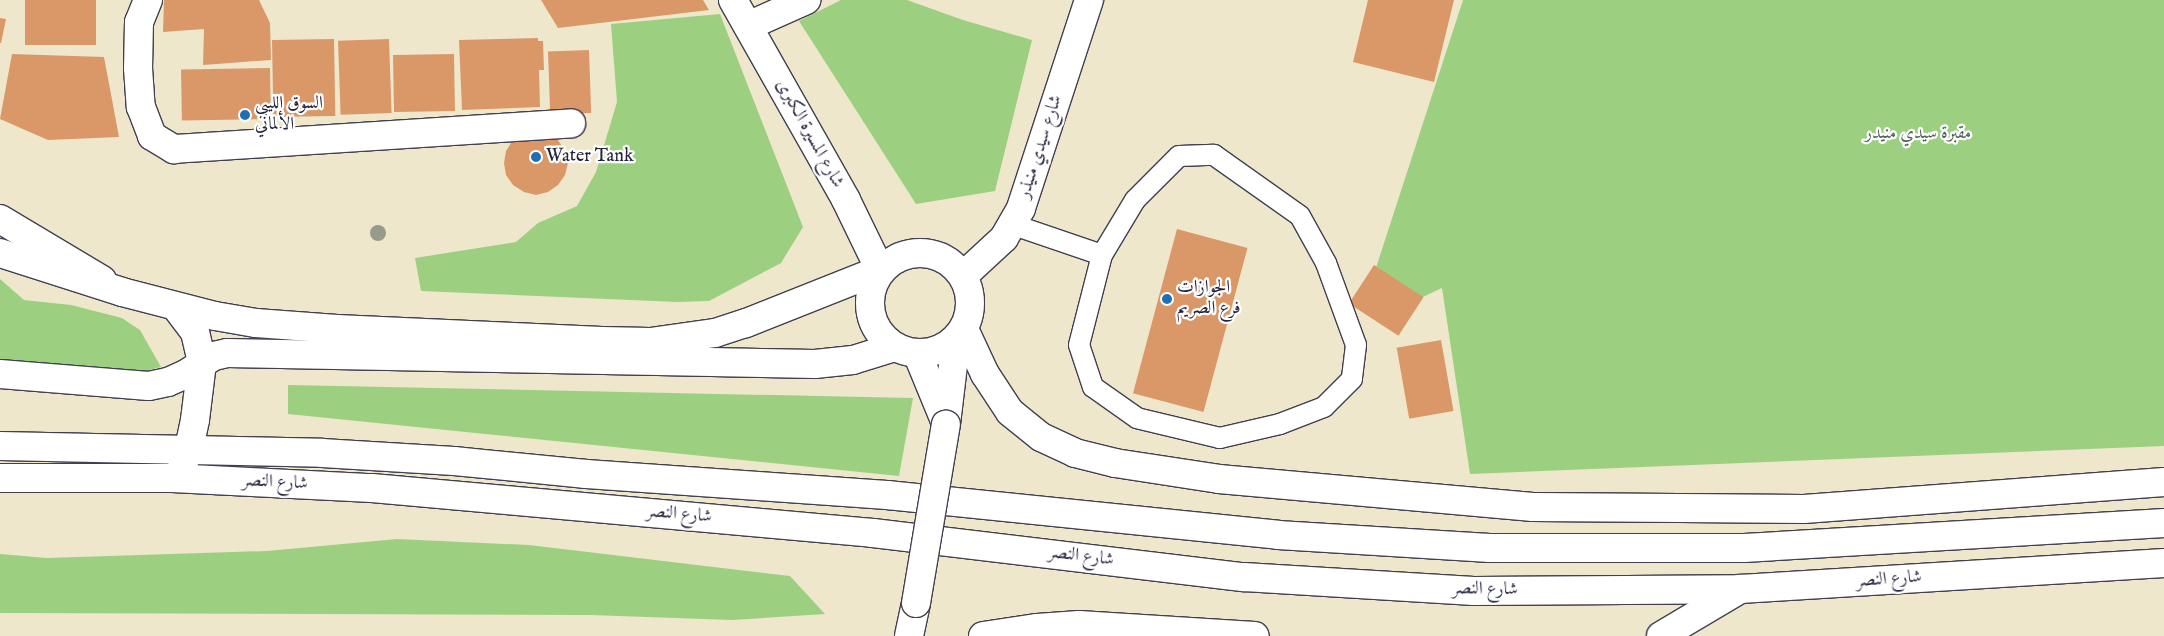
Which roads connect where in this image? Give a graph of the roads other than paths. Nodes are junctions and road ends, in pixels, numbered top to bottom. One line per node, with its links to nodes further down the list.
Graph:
1 (148, 0): 6 (main road)
2 (733, 0): 5 (main road, شارع المسيرة الكبرى)
3 (806, 0): 5 (main road)
4 (1089, 0): 8 (main road, شارع سيدي منيذر)
5 (748, 26): 11 (main road, شارع المسيرة الكبرى)
6 (571, 123)
7 (0, 219): 13 (main road)
8 (1012, 224): 10 (lane); 12 (main road, شارع سيدي منيذر)
9 (0, 253): 13 (main road)
10 (1102, 255): 10 (lane)
11 (880, 270): 12 (main road); 14 (main road); 16 (main road)
12 (964, 276): 15 (main road)
13 (122, 292): 14 (main road)
14 (176, 307): 17 (main road)
15 (960, 334): 16 (main road); 19 (main road); 24 (main road)
16 (906, 350): 17 (main road); 19 (main road)
17 (202, 363): 18 (main road); 21 (main road)
18 (0, 374)
19 (946, 424): 28 (main road, bridge)
20 (0, 446): 21 (main road, شارع النصر)
21 (189, 449): 23 (main road); 25 (main road, شارع النصر)
22 (0, 478): 23 (main road, شارع النصر)
23 (172, 478): 27 (main road, شارع النصر)
24 (2164, 482)
25 (2164, 523)
26 (2164, 563): 27 (main road, شارع النصر)
27 (1740, 589): 31 (main road)
28 (909, 636)
29 (983, 636): 30 (main road)
30 (1255, 636)
31 (1661, 636)

